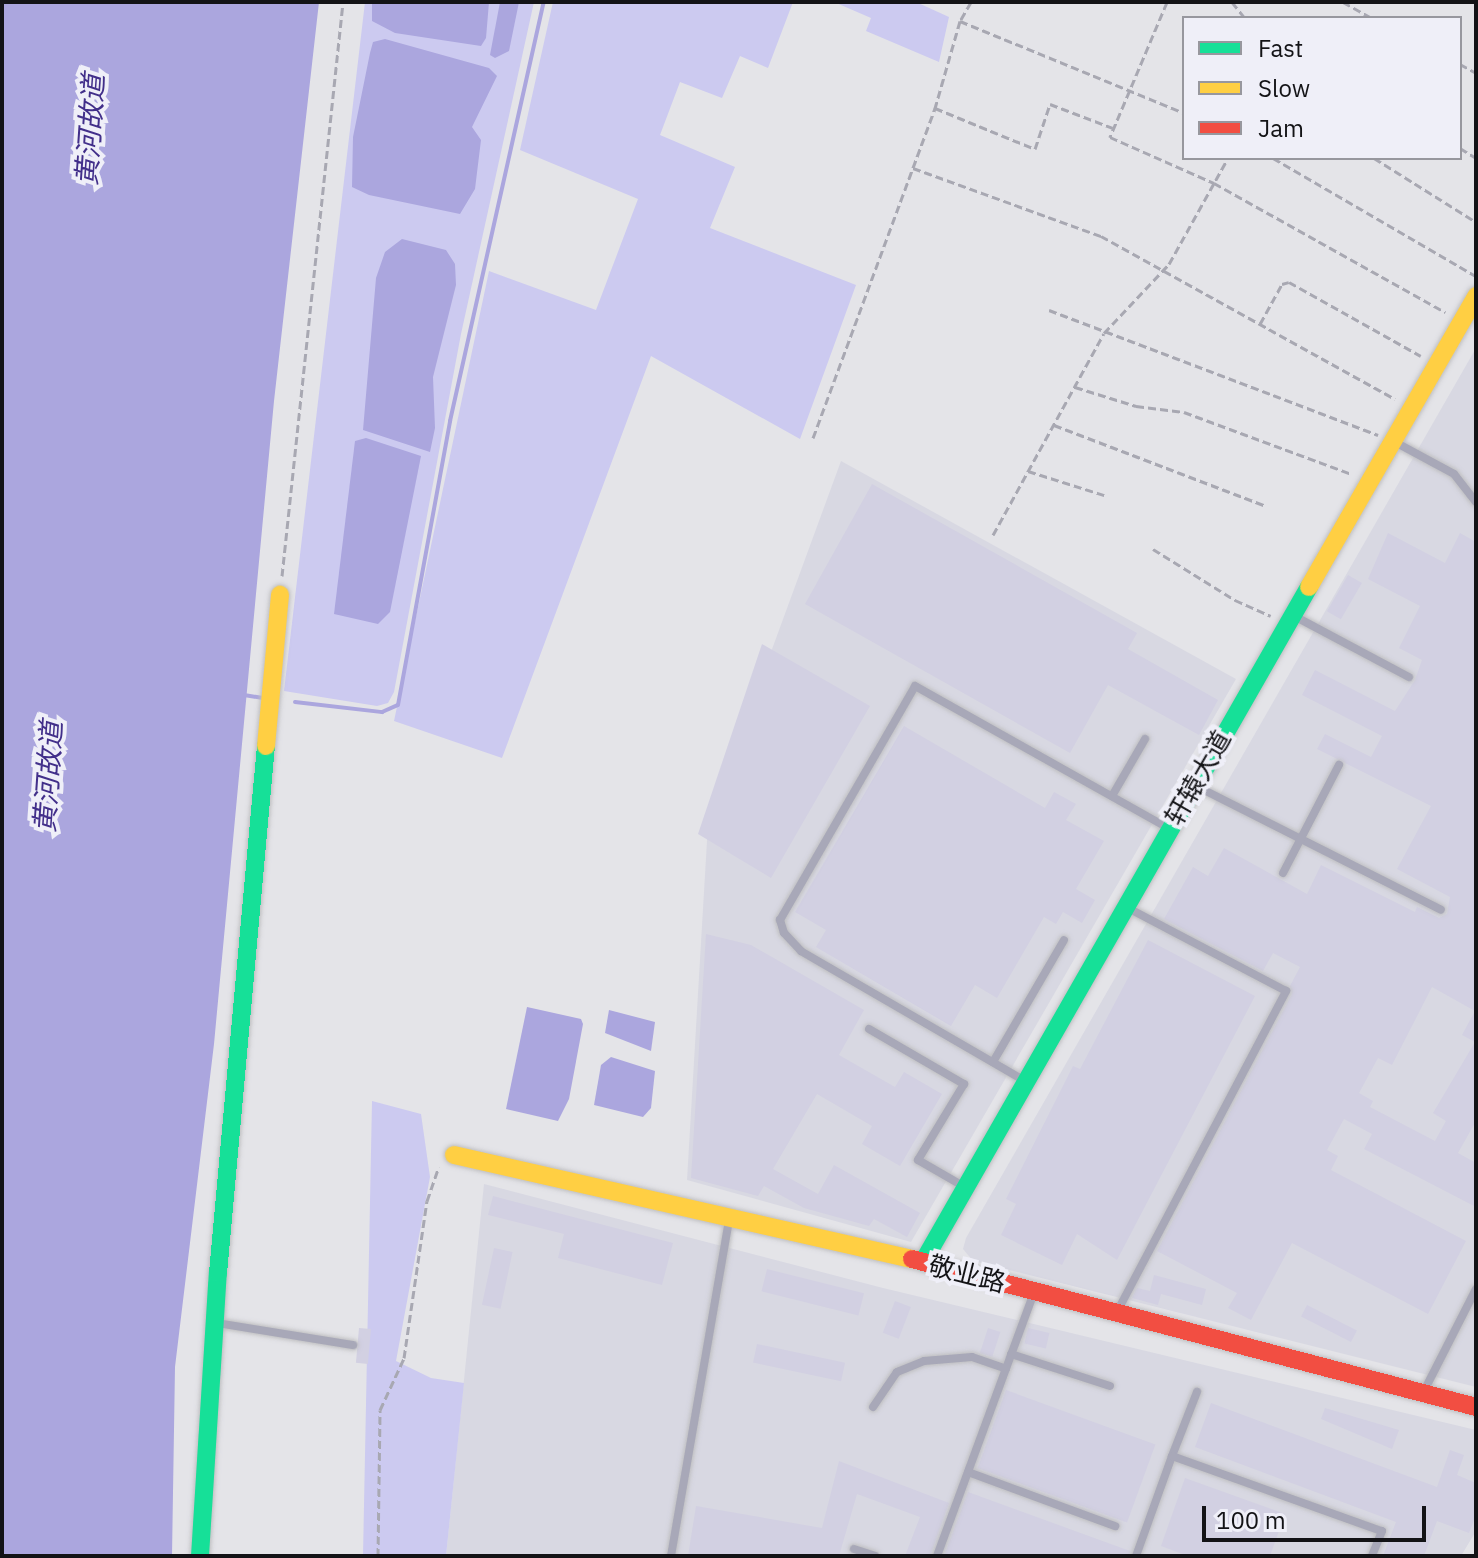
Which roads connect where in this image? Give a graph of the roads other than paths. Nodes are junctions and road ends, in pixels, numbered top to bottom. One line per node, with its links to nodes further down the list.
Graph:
1 (1476, 296): 2 (street, 轩辕大道)
2 (1393, 441): 3 (lane); 5 (street, 轩辕大道)
3 (1476, 502)
4 (280, 595): 27 (street)
5 (1290, 619): 6 (lane); 9 (street, 轩辕大道)
6 (1409, 677)
7 (1145, 739): 10 (lane)
8 (1339, 765): 12 (lane)
9 (1194, 785): 11 (street, 轩辕大道); 12 (lane)
10 (1112, 796): 11 (lane); 18 (lane)
11 (1169, 828): 14 (street, 轩辕大道)
12 (1301, 839): 13 (lane); 15 (lane)
13 (1283, 873)
14 (1124, 906): 19 (street, 轩辕大道); 26 (lane)
15 (1441, 910)
16 (1064, 940): 18 (lane)
17 (869, 1029): 21 (lane)
18 (993, 1062): 19 (lane)
19 (1025, 1081): 21 (street, 轩辕大道)
20 (454, 1155): 22 (street, 敬业路)
21 (965, 1187): 23 (street, 轩辕大道)
22 (729, 1218): 23 (street, 敬业路); 41 (lane)
23 (923, 1262): 25 (street, 敬业路)
24 (1476, 1289): 33 (lane)
25 (1035, 1291): 26 (street, 敬业路); 29 (lane)
26 (1117, 1313): 33 (street, 敬业路)
27 (217, 1323): 28 (lane); 40 (street)
28 (353, 1345)
29 (1011, 1354): 30 (lane); 31 (lane)
30 (1006, 1369): 34 (lane); 37 (lane)
31 (1110, 1386)
32 (1197, 1392): 36 (lane)
33 (1423, 1393): 35 (street, 敬业路)
34 (873, 1407)
35 (1476, 1407)
36 (1172, 1456): 44 (lane); 45 (lane)
37 (968, 1472): 38 (lane); 43 (lane)
38 (1115, 1526)
39 (854, 1549): 42 (lane)
40 (200, 1556)
41 (671, 1556)
42 (875, 1556)
43 (937, 1556)
44 (1136, 1556)
45 (1372, 1556)

